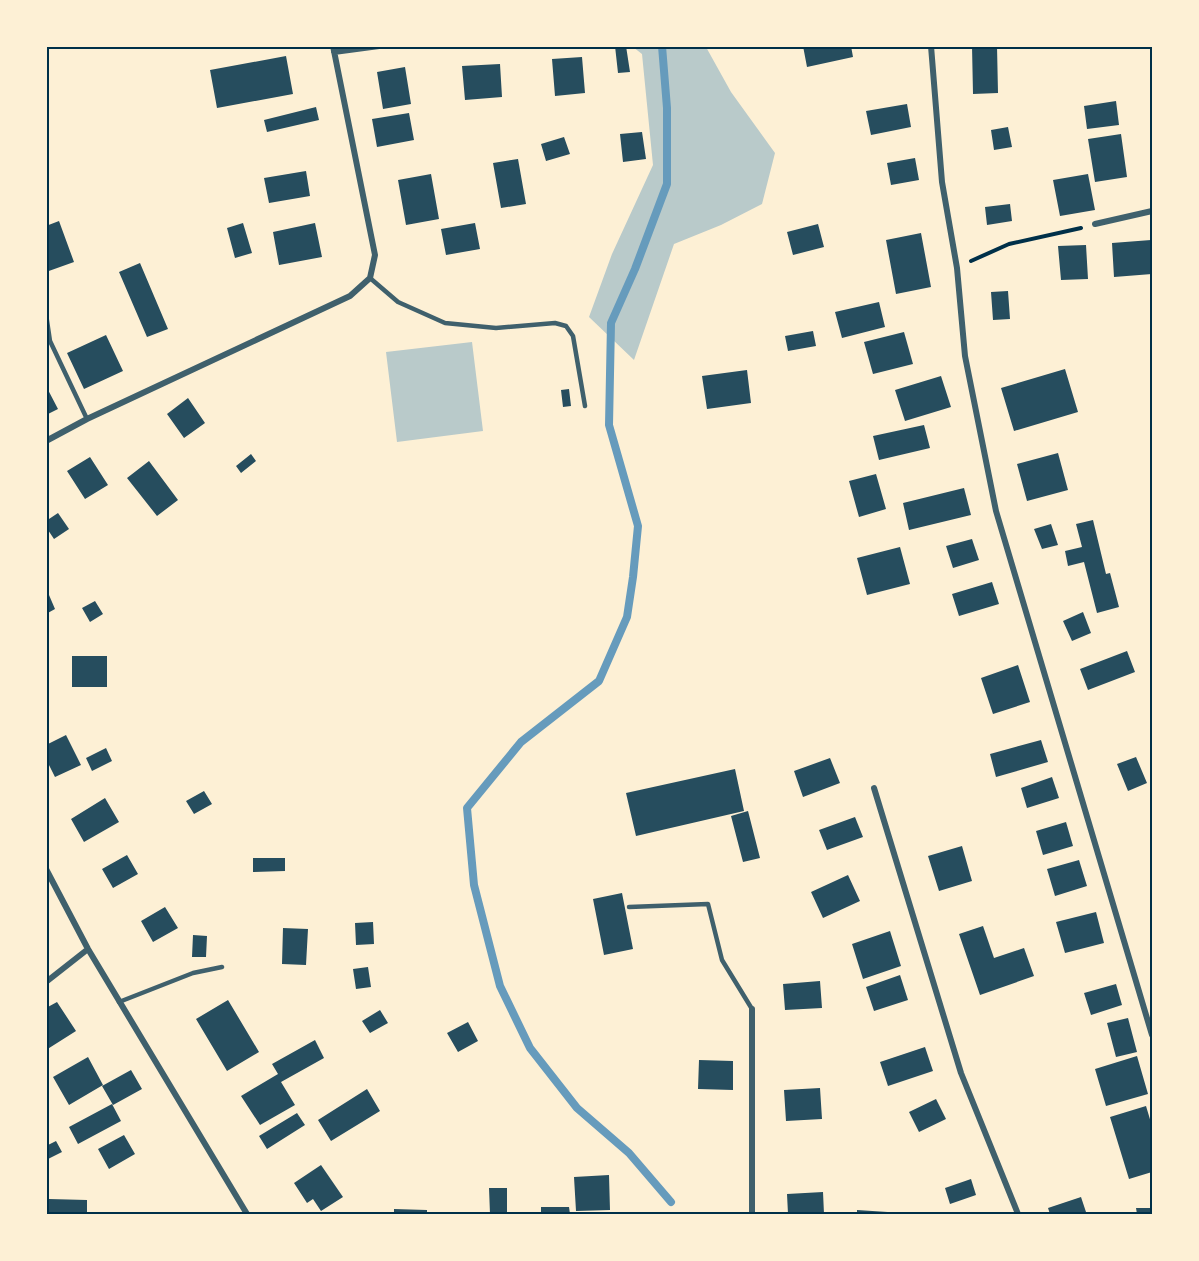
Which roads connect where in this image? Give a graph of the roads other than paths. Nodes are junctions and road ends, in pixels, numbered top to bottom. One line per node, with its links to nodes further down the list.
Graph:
1 (379, 46): 3 (street)
2 (931, 46): 19 (street)
3 (334, 49): 6 (street)
4 (1152, 211): 5 (street)
5 (1095, 224)
6 (370, 278): 8 (lane); 9 (street)
7 (46, 314): 9 (lane)
8 (585, 406)
9 (87, 418): 10 (street)
10 (46, 441)
11 (874, 788): 22 (street)
12 (46, 869): 14 (street)
13 (629, 907): 18 (lane)
14 (88, 949): 16 (street); 17 (street)
15 (222, 967): 17 (lane)
16 (46, 982)
17 (119, 1002): 20 (street)
18 (752, 1009): 21 (street)
19 (1152, 1035)
20 (247, 1215)
21 (752, 1215)
22 (1018, 1215)

